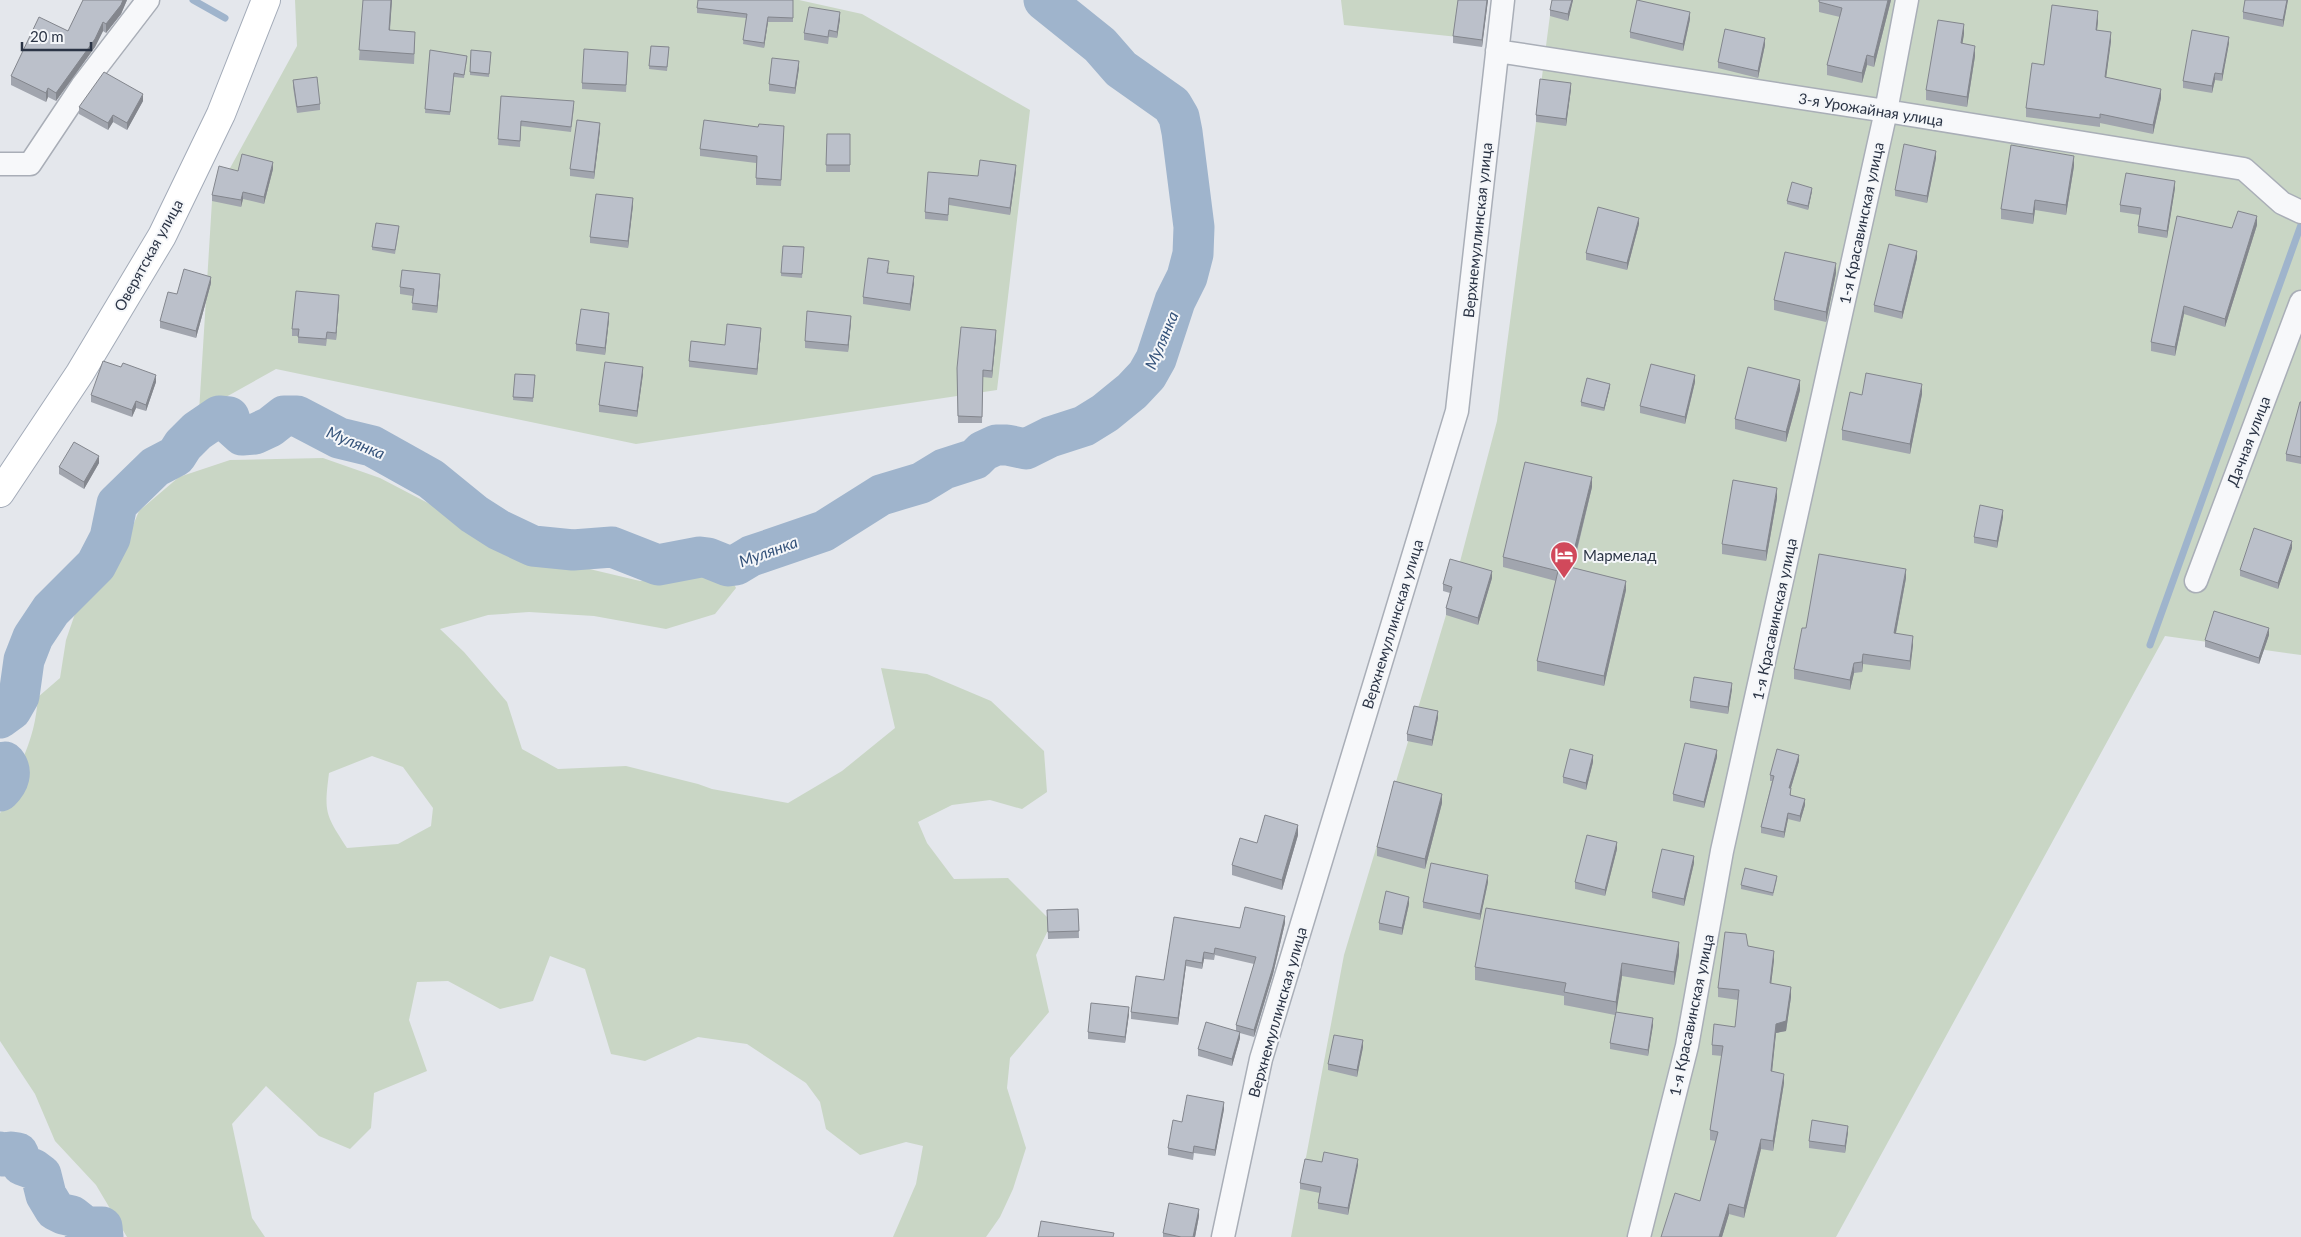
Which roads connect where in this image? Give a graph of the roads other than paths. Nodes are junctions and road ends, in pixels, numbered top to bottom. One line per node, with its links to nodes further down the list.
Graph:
1 (148, 0): 7 (street)
2 (266, 0): 10 (main road, Оверятская улица)
3 (1503, 0): 5 (street, Верхнемуллинская улица)
4 (1907, 0): 6 (street, 1-я Красавинская улица)
5 (1498, 51): 6 (street, 3-я Урожайная улица); 12 (street, Верхнемуллинская улица)
6 (1886, 111): 8 (street, 3-я Урожайная улица); 13 (street, 1-я Красавинская улица)
7 (0, 164)
8 (2301, 212)
9 (2301, 302): 11 (street, Дачная улица)
10 (0, 493)
11 (2196, 581)
12 (1224, 1237)
13 (1639, 1237)

